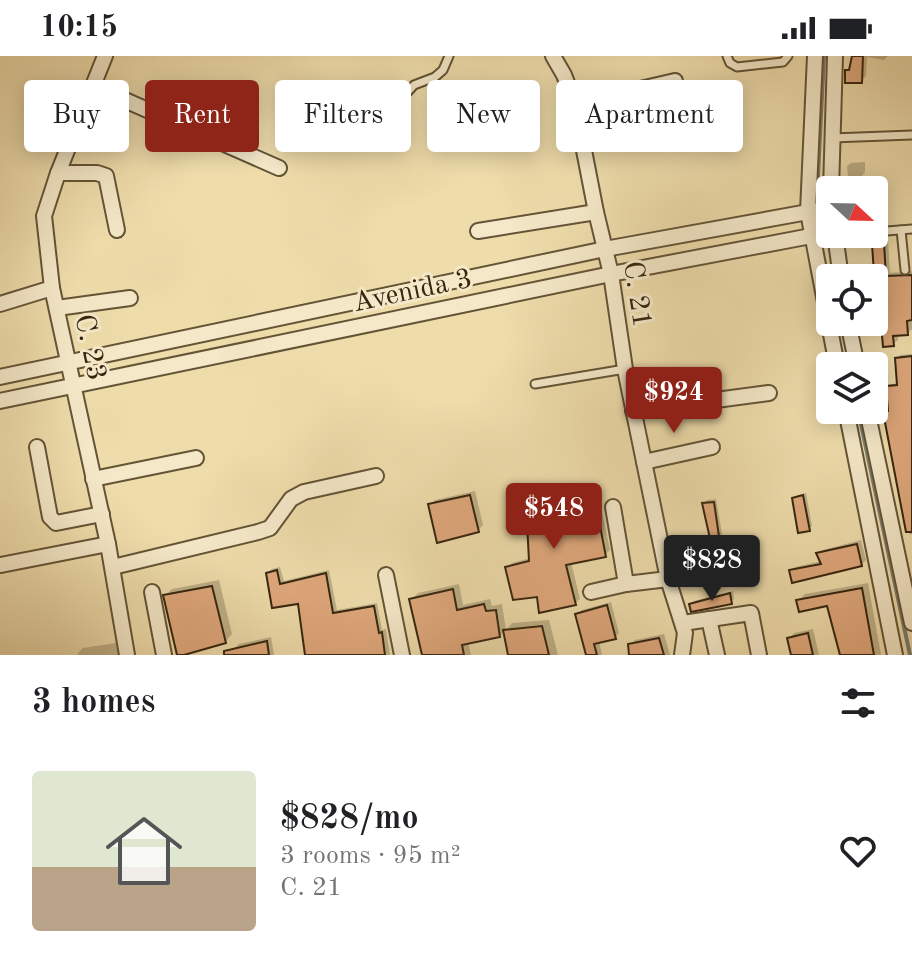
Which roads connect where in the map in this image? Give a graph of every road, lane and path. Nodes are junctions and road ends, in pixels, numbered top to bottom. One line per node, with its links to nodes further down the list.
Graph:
1 (105, 56): 8 (street, C. 23)
2 (449, 56): 10 (lane)
3 (553, 56): 9 (street, C. 21)
4 (727, 56): 5 (lane)
5 (788, 56)
6 (815, 56): 21 (street)
7 (835, 56): 13 (street)
8 (95, 80)
9 (566, 80)
10 (411, 88)
11 (129, 102): 16 (street)
12 (910, 133): 13 (lane)
13 (832, 138): 18 (street)
14 (66, 152): 17 (street, C. 23)
15 (584, 152): 20 (street, C. 21)
16 (279, 168)
17 (58, 173): 23 (street); 32 (street, C. 23)
18 (831, 176)
19 (816, 211): 21 (street, Avenida 3)
20 (596, 212): 25 (street); 29 (street, C. 21)
21 (808, 212): 27 (street); 29 (street, Avenida 3)
22 (912, 229): 24 (lane)
23 (117, 230)
24 (901, 230): 26 (lane); 30 (lane)
25 (478, 231)
26 (888, 231)
27 (811, 236): 28 (street, Avenida 3); 31 (street, Avenida 3); 36 (street)
28 (816, 236)
29 (605, 249): 31 (street, C. 21); 37 (street, Avenida 3)
30 (905, 270)
31 (611, 274): 38 (street, C. 21); 41 (street, Avenida 3)
32 (52, 288): 34 (street); 35 (street, C. 23)
33 (130, 298): 35 (street)
34 (0, 304)
35 (57, 308): 37 (street, C. 23)
36 (834, 352)
37 (69, 363): 39 (street, Avenida 3); 41 (street, C. 23)
38 (625, 369): 40 (lane); 44 (street, C. 21)
39 (0, 377)
40 (535, 384)
41 (73, 387): 43 (street, Avenida 3); 52 (street, C. 23)
42 (769, 393): 44 (street)
43 (0, 401)
44 (633, 411): 50 (street, C. 21)
45 (849, 424): 73 (street)
46 (870, 424): 63 (street)
47 (37, 447): 54 (street)
48 (712, 447): 50 (street)
49 (196, 458): 52 (street)
50 (644, 462): 59 (street, C. 21)
51 (376, 476): 57 (street)
52 (93, 479): 54 (street, C. 23)
53 (613, 507): 60 (street)
54 (102, 514): 55 (street, C. 23)
55 (108, 544): 56 (street); 57 (street, C. 23)
56 (1, 565)
57 (113, 567): 67 (street, C. 23)
58 (386, 575): 69 (street)
59 (668, 579): 60 (street); 66 (street, C. 21)
60 (626, 584): 62 (street)
61 (152, 592): 68 (street)
62 (591, 592)
63 (909, 593): 65 (street)
64 (709, 619): 66 (street); 71 (street); 72 (street)
65 (912, 623)
66 (684, 628): 70 (street)
67 (127, 655)
68 (164, 655)
69 (402, 655)
70 (682, 655)
71 (717, 655)
72 (759, 655)
73 (895, 655)

